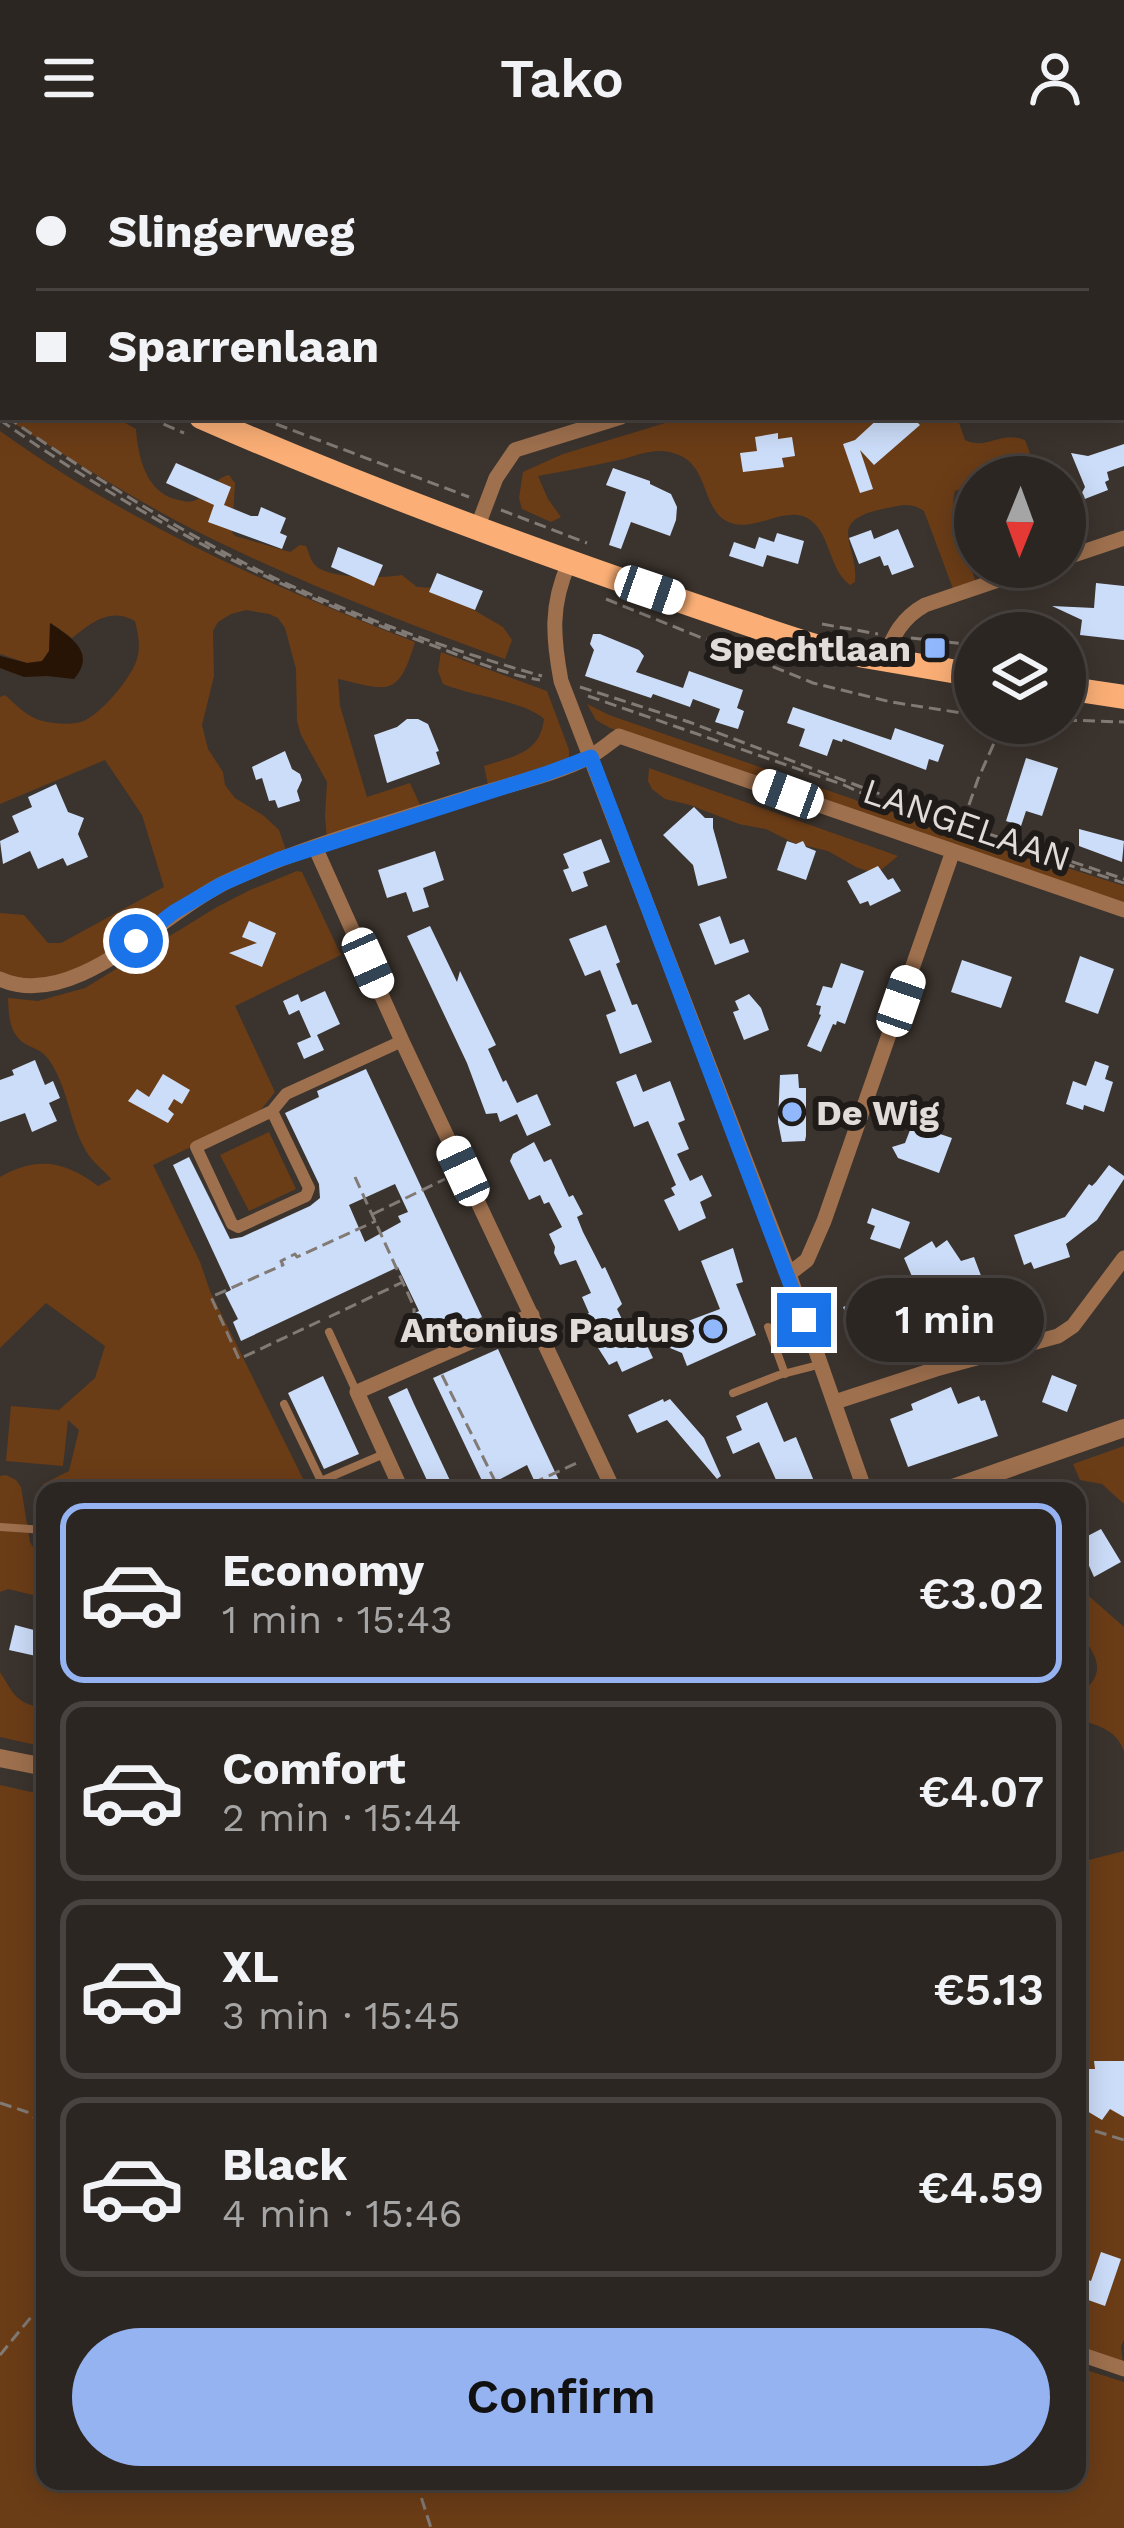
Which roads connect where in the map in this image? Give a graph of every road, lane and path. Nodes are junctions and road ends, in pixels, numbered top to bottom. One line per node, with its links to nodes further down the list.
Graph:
1 (12, 420): 15 (path)
2 (208, 420): 5 (main road)
3 (611, 420): 5 (street)
4 (279, 425): 5 (path)
5 (481, 516): 7 (path); 9 (main road)
6 (1124, 538): 8 (street)
7 (592, 545)
8 (1086, 551)
9 (569, 563): 13 (main road); 15 (street)
10 (975, 588): 13 (street)
11 (815, 622): 13 (path)
12 (954, 646): 13 (path)
13 (888, 648): 14 (main road)
14 (954, 668)
15 (562, 681): 21 (street); 22 (path)
16 (1086, 691): 17 (main road)
17 (1124, 697)
18 (1086, 721): 19 (path)
19 (1124, 722)
20 (994, 744): 22 (path)
21 (591, 757): 23 (street); 24 (street, LANGELAAN); 35 (street)
22 (962, 825): 24 (path); 25 (path)
23 (315, 847): 27 (street); 28 (street)
24 (953, 851): 26 (street, LANGELAAN); 35 (street)
25 (1124, 879)
26 (1124, 910)
27 (0, 979)
28 (402, 1041): 29 (street); 30 (street)
29 (272, 1111): 29 (street)
30 (463, 1171): 32 (path); 37 (street)
31 (356, 1177): 32 (path)
32 (372, 1214): 33 (path)
33 (376, 1221): 36 (path); 36 (path)
34 (1124, 1258): 45 (street)
35 (789, 1274): 41 (street)
36 (403, 1282): 40 (path)
37 (532, 1315): 40 (street); 48 (street)
38 (768, 1327): 42 (lane)
39 (328, 1332): 43 (lane)
40 (434, 1358): 43 (street); 51 (path)
41 (820, 1365): 42 (lane); 45 (street)
42 (784, 1374): 44 (lane)
43 (357, 1392): 49 (street)
44 (733, 1393)
45 (836, 1402): 54 (street)
46 (284, 1404): 49 (lane)
47 (1124, 1428): 55 (street)
48 (597, 1453): 52 (path); 53 (street)
49 (384, 1454): 50 (street)
50 (398, 1482)
51 (496, 1482)
52 (535, 1482)
53 (610, 1482)
54 (862, 1482)
55 (970, 1482)
56 (0, 1526): 57 (lane)
57 (36, 1529)
58 (0, 1758): 59 (street)
59 (36, 1765)
60 (0, 2103): 61 (path)
61 (36, 2118)
62 (1095, 2131): 63 (path)
63 (1124, 2140)
64 (36, 2311): 65 (path)
65 (0, 2355)
66 (1086, 2357): 67 (street)
67 (1124, 2369)
68 (419, 2490): 69 (path)
69 (431, 2528)

